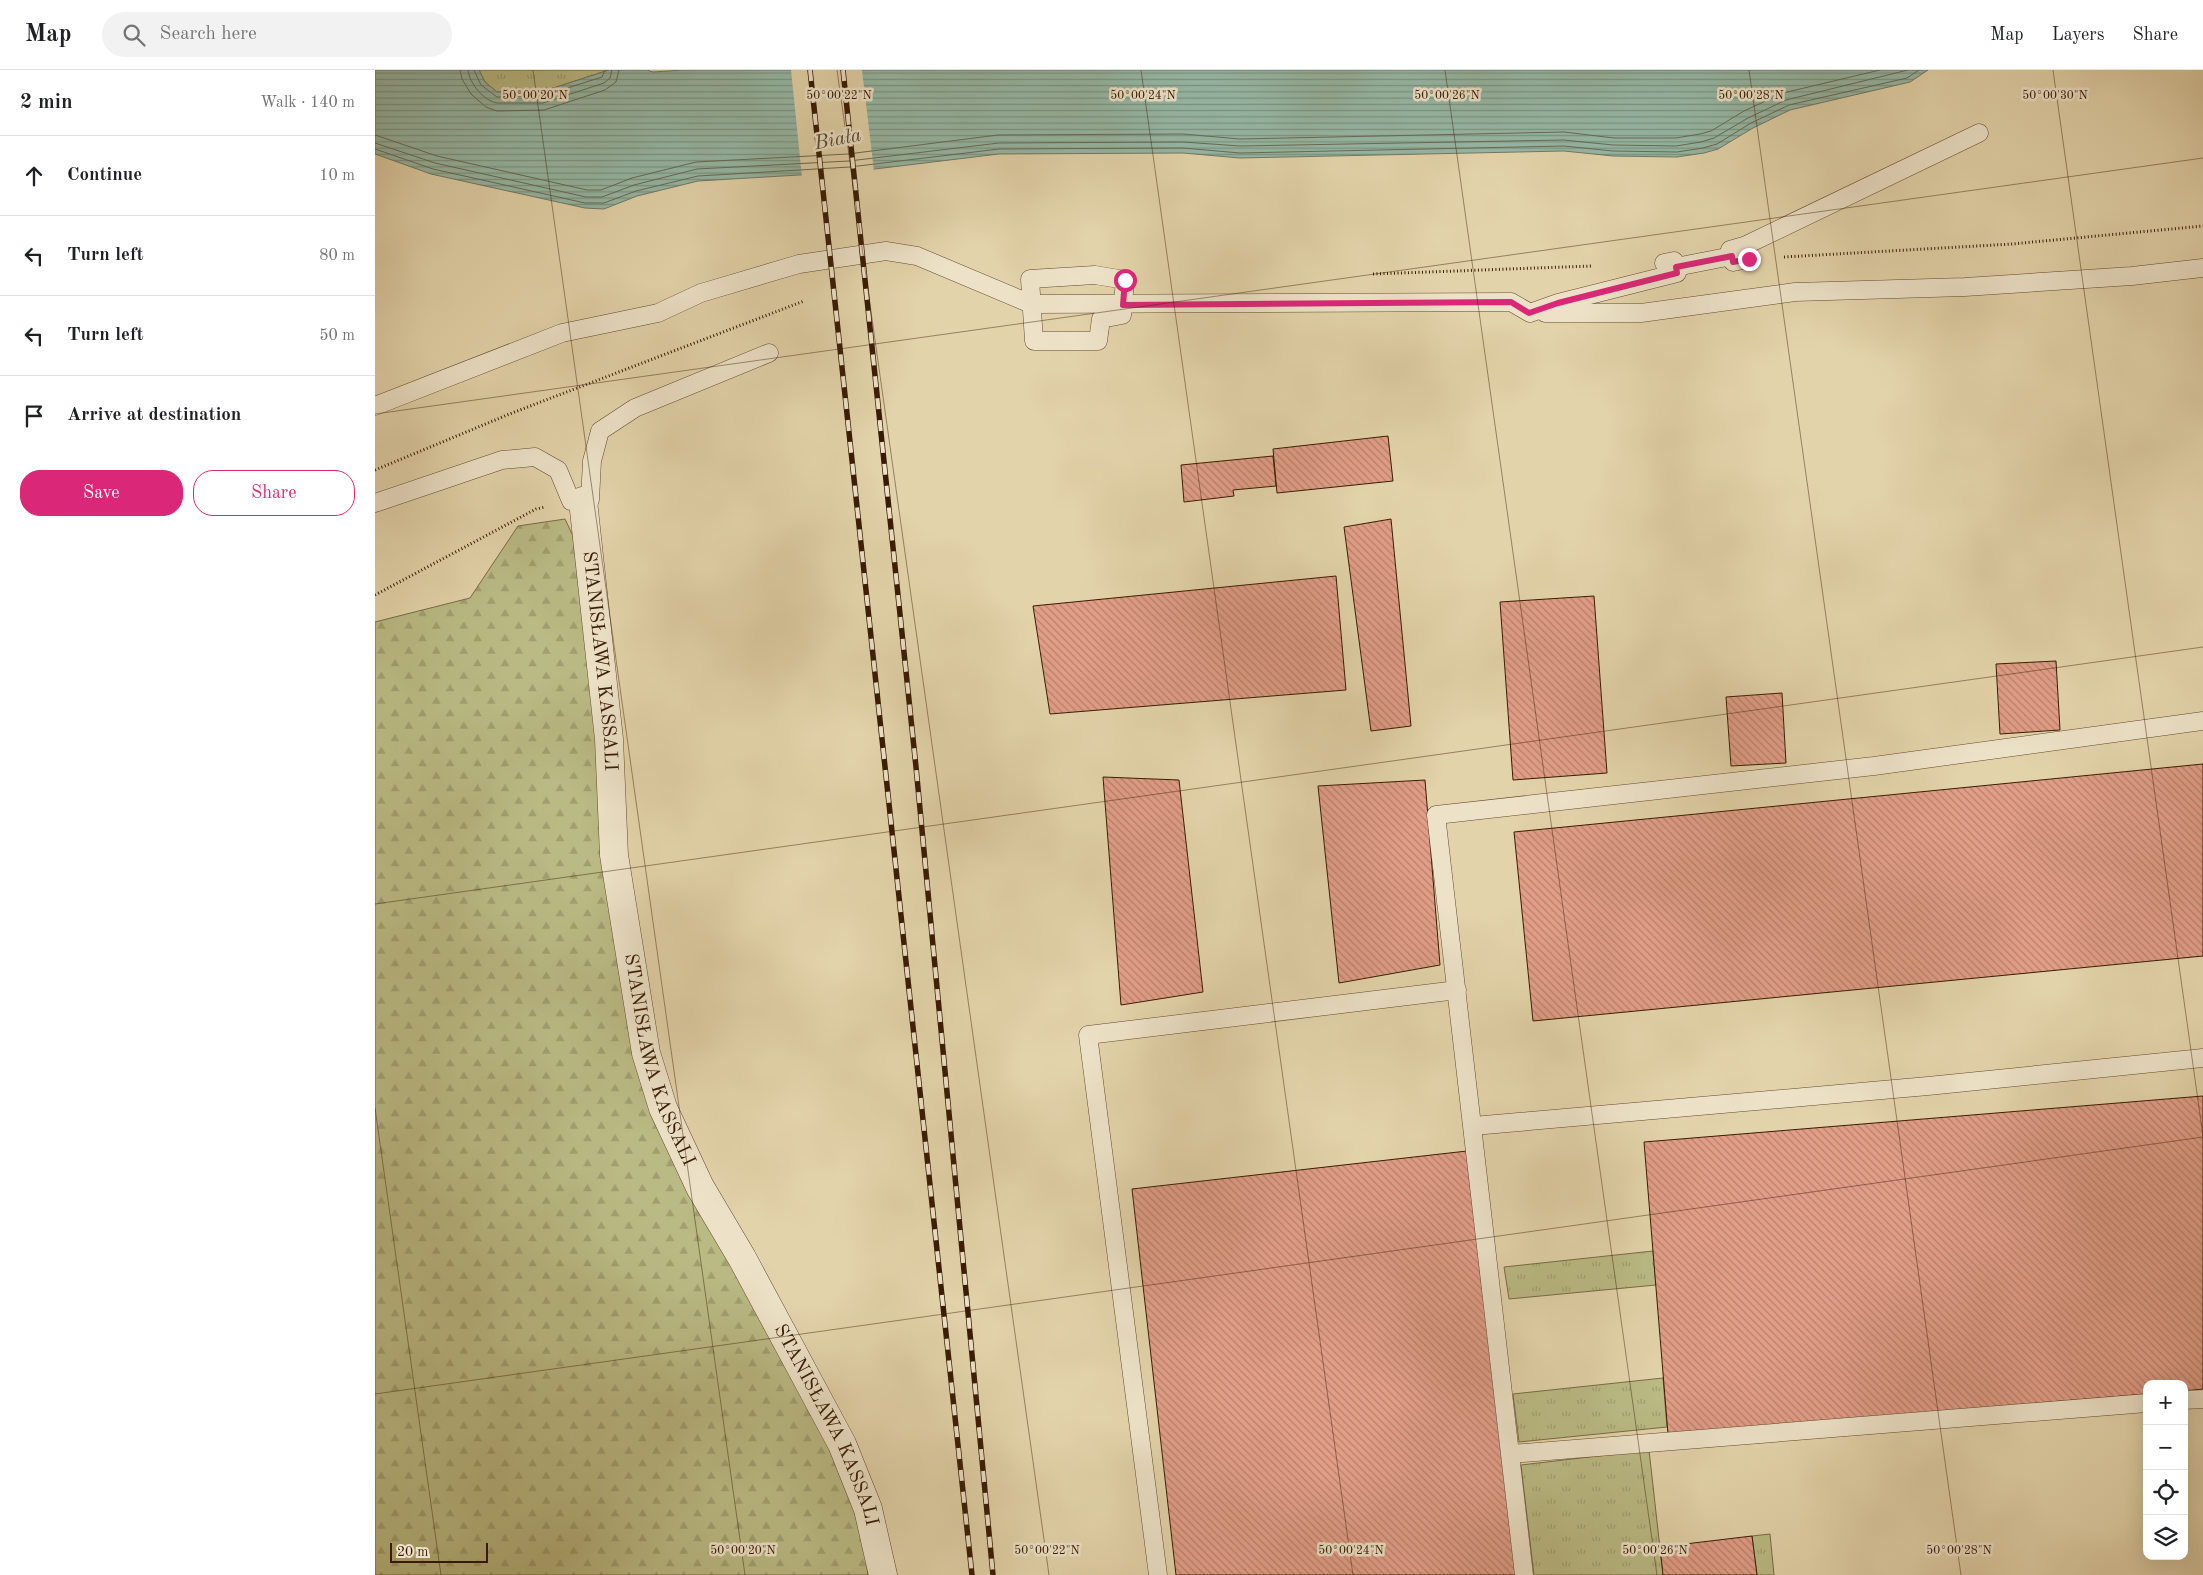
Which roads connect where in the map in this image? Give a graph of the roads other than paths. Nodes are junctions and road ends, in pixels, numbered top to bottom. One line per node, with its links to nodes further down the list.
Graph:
1 (1979, 134): 5 (lane)
2 (2203, 268): 5 (lane)
3 (1031, 304): 4 (lane); 4 (lane); 4 (lane); 7 (lane)
4 (1123, 305): 5 (lane)
5 (1529, 313)
6 (769, 352): 8 (lane)
7 (375, 406)
8 (577, 501): 9 (lane); 18 (street, STANISŁAWA KASSALI)
9 (375, 502)
10 (2203, 721): 11 (lane)
11 (1457, 990): 13 (lane); 19 (lane)
12 (2203, 1058): 13 (lane)
13 (1473, 1126): 17 (lane)
14 (2203, 1399): 15 (lane)
15 (2188, 1400)
16 (2143, 1403): 17 (lane)
17 (1511, 1454): 20 (lane)
18 (883, 1575)
19 (1158, 1575)
20 (1524, 1575)

